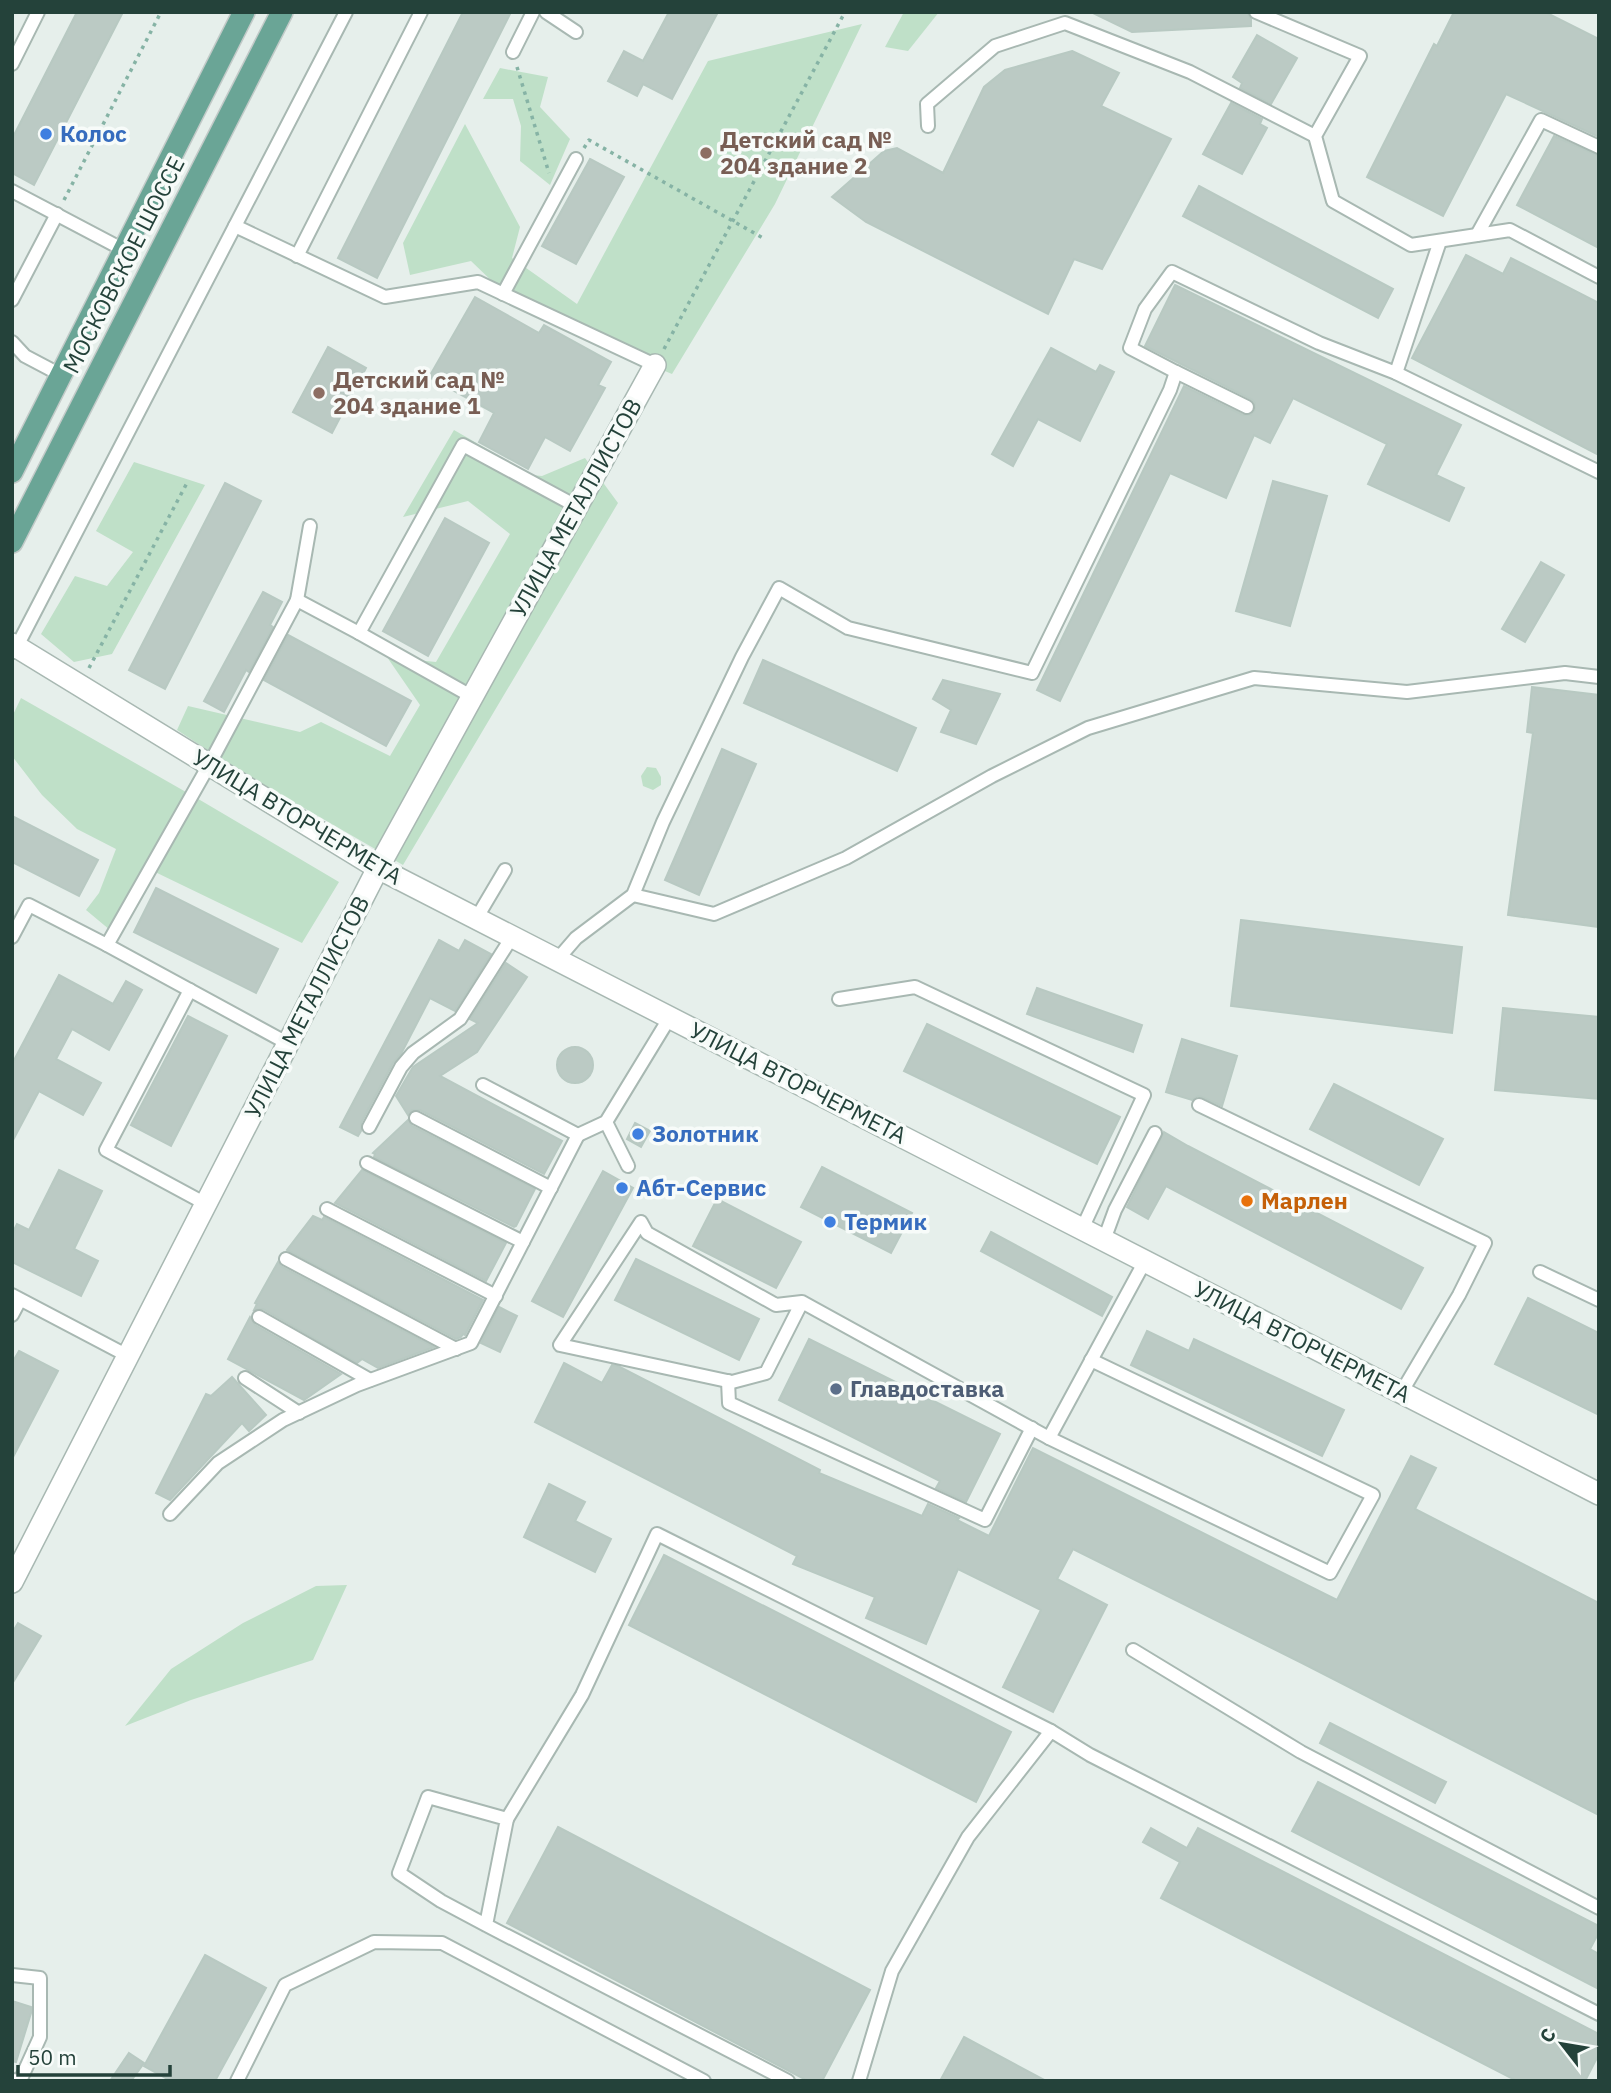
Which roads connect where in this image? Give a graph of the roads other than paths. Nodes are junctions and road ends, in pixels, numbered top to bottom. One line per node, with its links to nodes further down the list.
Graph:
1 (38, 12): 11 (lane)
2 (244, 12): 21 (main road, МОСКОВСКОЕ ШОССЕ)
3 (282, 12): 36 (main road, МОСКОВСКОЕ ШОССЕ)
4 (346, 12): 18 (lane)
5 (421, 12): 22 (lane)
6 (533, 12): 10 (lane)
7 (546, 12): 9 (lane)
8 (1256, 12): 13 (lane)
9 (576, 32)
10 (513, 52)
11 (12, 64)
12 (928, 126): 13 (lane)
13 (1315, 136): 20 (lane)
14 (1599, 147): 19 (lane)
15 (576, 159): 24 (lane)
16 (12, 191): 17 (lane)
17 (57, 214): 21 (lane); 25 (lane)
18 (235, 226): 22 (lane); 39 (lane)
19 (1477, 235): 20 (lane); 23 (lane)
20 (1440, 241): 29 (lane)
21 (124, 250): 30 (main road, МОСКОВСКОЕ ШОССЕ)
22 (297, 256): 24 (lane)
23 (1599, 277)
24 (503, 294): 27 (lane)
25 (12, 300)
26 (12, 342): 30 (lane)
27 (655, 365): 34 (street, УЛИЦА МЕТАЛЛИСТОВ)
28 (1176, 372): 29 (lane); 31 (lane); 45 (lane)
29 (1396, 373): 33 (lane)
30 (61, 375): 32 (main road, МОСКОВСКОЕ ШОССЕ)
31 (1247, 407)
32 (12, 472)
33 (1599, 472)
34 (576, 506): 38 (lane); 41 (street, УЛИЦА МЕТАЛЛИСТОВ)
35 (310, 526): 37 (lane)
36 (12, 542)
37 (297, 600): 38 (lane); 42 (lane)
38 (359, 633): 41 (lane)
39 (14, 649): 42 (street, УЛИЦА ВТОРЧЕРМЕТА)
40 (1599, 677): 45 (lane)
41 (471, 696): 43 (street, УЛИЦА МЕТАЛЛИСТОВ)
42 (209, 765): 43 (street, УЛИЦА ВТОРЧЕРМЕТА); 49 (lane)
43 (378, 868): 46 (street, УЛИЦА ВТОРЧЕРМЕТА); 54 (street, УЛИЦА МЕТАЛЛИСТОВ)
44 (505, 870): 46 (lane)
45 (633, 895): 50 (lane)
46 (476, 919): 48 (street, УЛИЦА ВТОРЧЕРМЕТА)
47 (12, 937): 49 (lane)
48 (512, 937): 50 (street, УЛИЦА ВТОРЧЕРМЕТА); 59 (lane)
49 (107, 945): 51 (lane)
50 (557, 960): 53 (street, УЛИЦА ВТОРЧЕРМЕТА)
51 (190, 990): 54 (lane); 65 (lane)
52 (839, 999): 67 (lane)
53 (670, 1017): 58 (lane); 67 (street, УЛИЦА ВТОРЧЕРМЕТА)
54 (287, 1043): 65 (street, УЛИЦА МЕТАЛЛИСТОВ)
55 (484, 1085): 61 (lane)
56 (1199, 1105): 85 (lane)
57 (416, 1118): 64 (lane)
58 (606, 1122): 61 (lane); 63 (lane)
59 (369, 1127)
60 (1154, 1133): 68 (lane)
61 (578, 1135): 64 (lane)
62 (367, 1163): 69 (lane)
63 (628, 1166)
64 (551, 1188): 69 (lane)
65 (206, 1204): 80 (street, УЛИЦА МЕТАЛЛИСТОВ)
66 (327, 1209): 73 (lane)
67 (1082, 1229): 68 (street, УЛИЦА ВТОРЧЕРМЕТА)
68 (1104, 1240): 71 (street, УЛИЦА ВТОРЧЕРМЕТА)
69 (523, 1242): 73 (lane)
70 (286, 1259): 79 (lane)
71 (1145, 1261): 81 (lane); 85 (street, УЛИЦА ВТОРЧЕРМЕТА)
72 (1540, 1272): 75 (lane)
73 (496, 1296): 79 (lane)
74 (16, 1297): 77 (lane); 80 (lane)
75 (1599, 1300)
76 (802, 1302): 84 (lane); 84 (lane); 87 (lane)
77 (12, 1315)
78 (259, 1317): 83 (lane)
79 (456, 1349): 83 (lane)
80 (128, 1356): 91 (street, УЛИЦА МЕТАЛЛИСТОВ)
81 (1091, 1360): 88 (lane); 88 (lane)
82 (245, 1378): 86 (lane)
83 (370, 1380): 86 (lane)
84 (728, 1381): 87 (lane)
85 (1401, 1393): 89 (street, УЛИЦА ВТОРЧЕРМЕТА)
86 (299, 1413): 90 (lane)
87 (1032, 1428): 88 (lane)
88 (1049, 1438)
89 (1599, 1494)
90 (170, 1514)
91 (12, 1582)
92 (1133, 1650): 95 (lane)
93 (1051, 1731): 94 (lane); 98 (lane); 103 (lane)
94 (507, 1819): 96 (lane); 96 (lane)
95 (1599, 1908)
96 (486, 1925): 102 (lane)
97 (12, 1975): 99 (lane)
98 (1599, 2014)
99 (12, 2080)
100 (237, 2081): 101 (lane)
101 (704, 2081)
102 (788, 2081)
103 (859, 2081)

